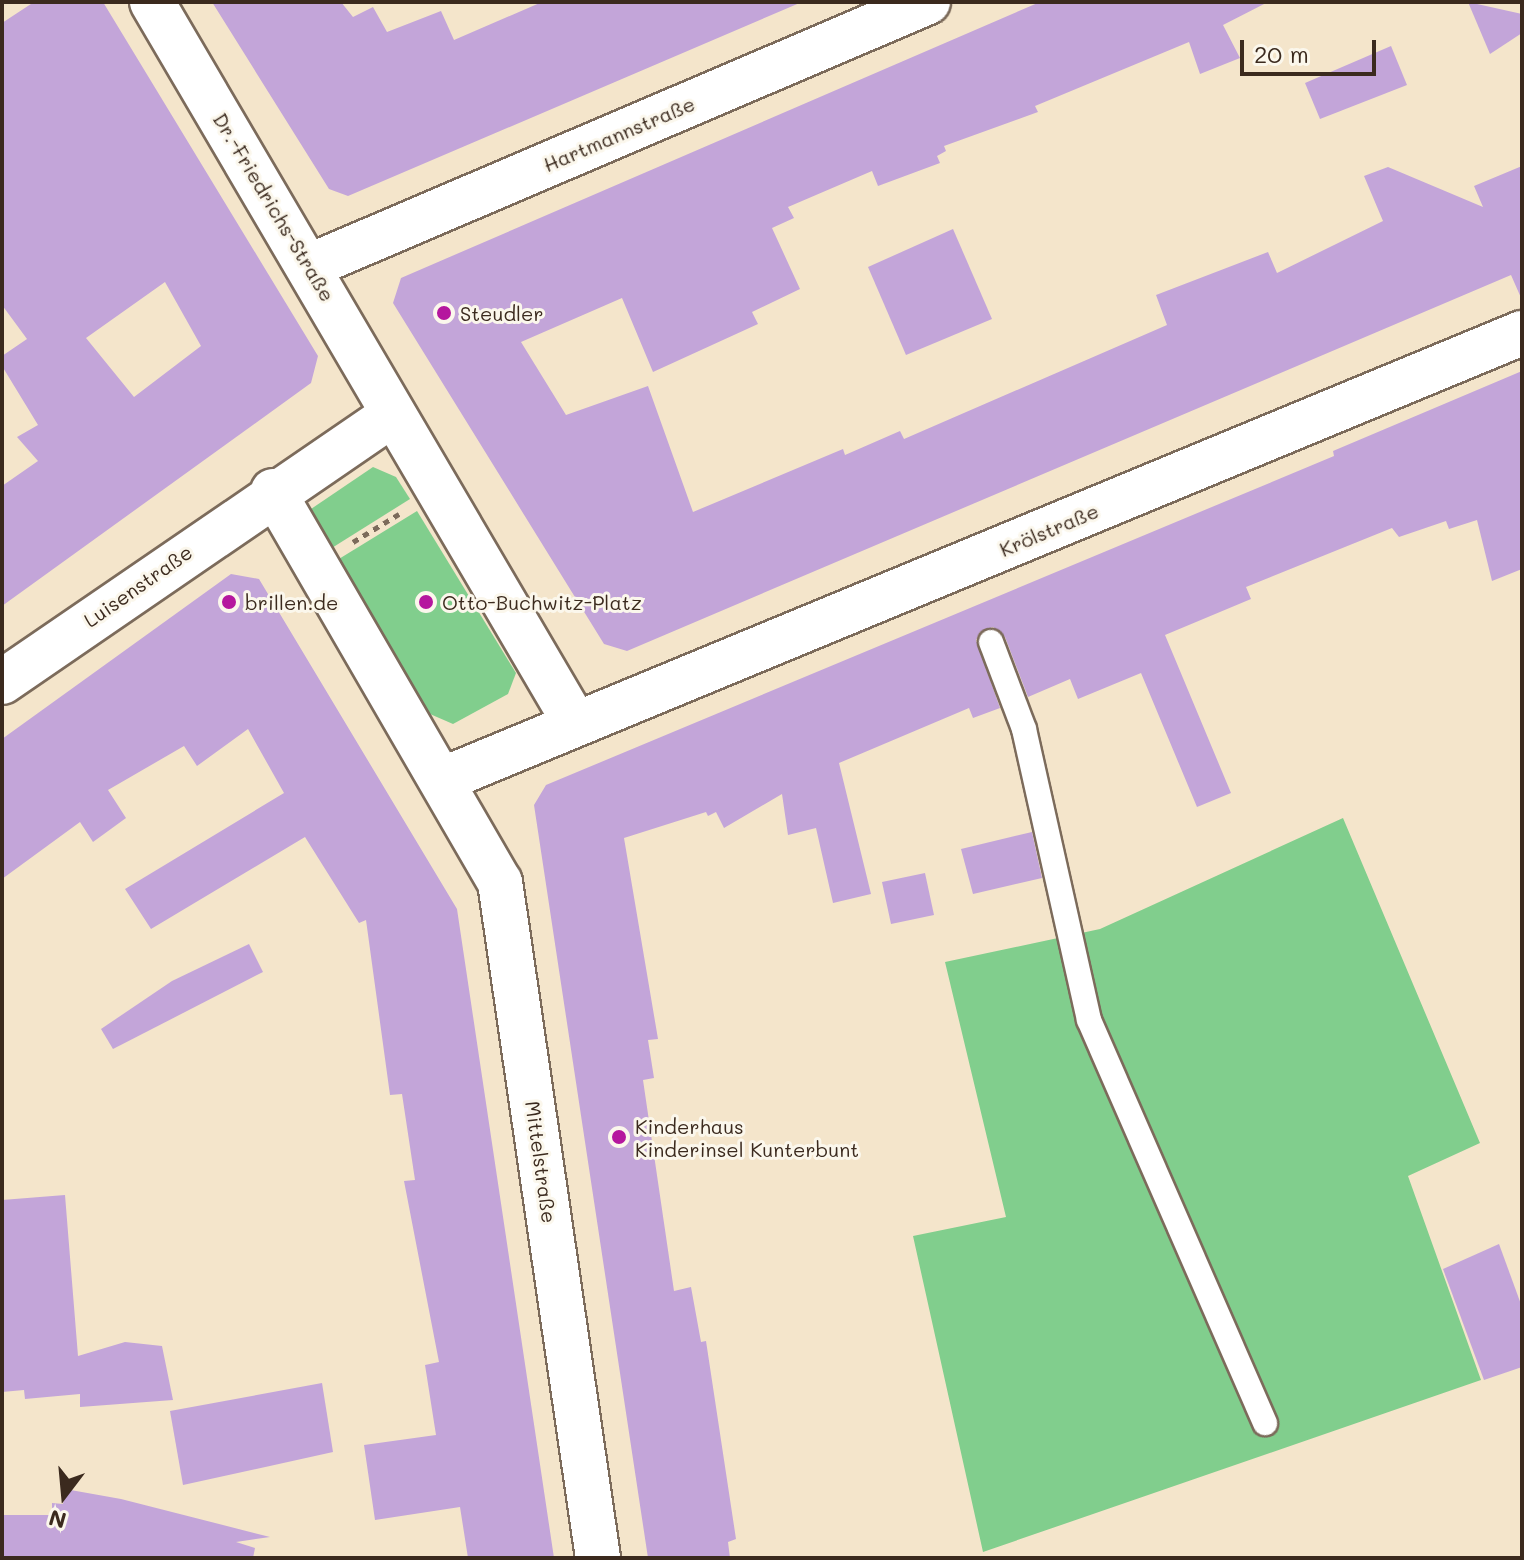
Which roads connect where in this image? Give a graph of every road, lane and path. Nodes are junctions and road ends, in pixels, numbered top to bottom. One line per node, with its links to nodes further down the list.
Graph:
1 (152, 2): 3 (street, Dr.-Friedrichs-Straße)
2 (928, 2): 3 (street, Hartmannstraße)
3 (310, 266): 5 (street, Dr.-Friedrichs-Straße)
4 (1522, 333): 11 (street, Krölstraße)
5 (393, 414): 6 (street); 7 (street)
6 (437, 490): 8 (path); 11 (street)
7 (273, 491): 8 (street); 10 (street, Luisenstraße)
8 (317, 565): 12 (street)
9 (991, 642): 13 (lane)
10 (2, 682)
11 (575, 723): 12 (street)
12 (444, 779): 14 (street, Mittelstraße)
13 (1265, 1423)
14 (598, 1558)

